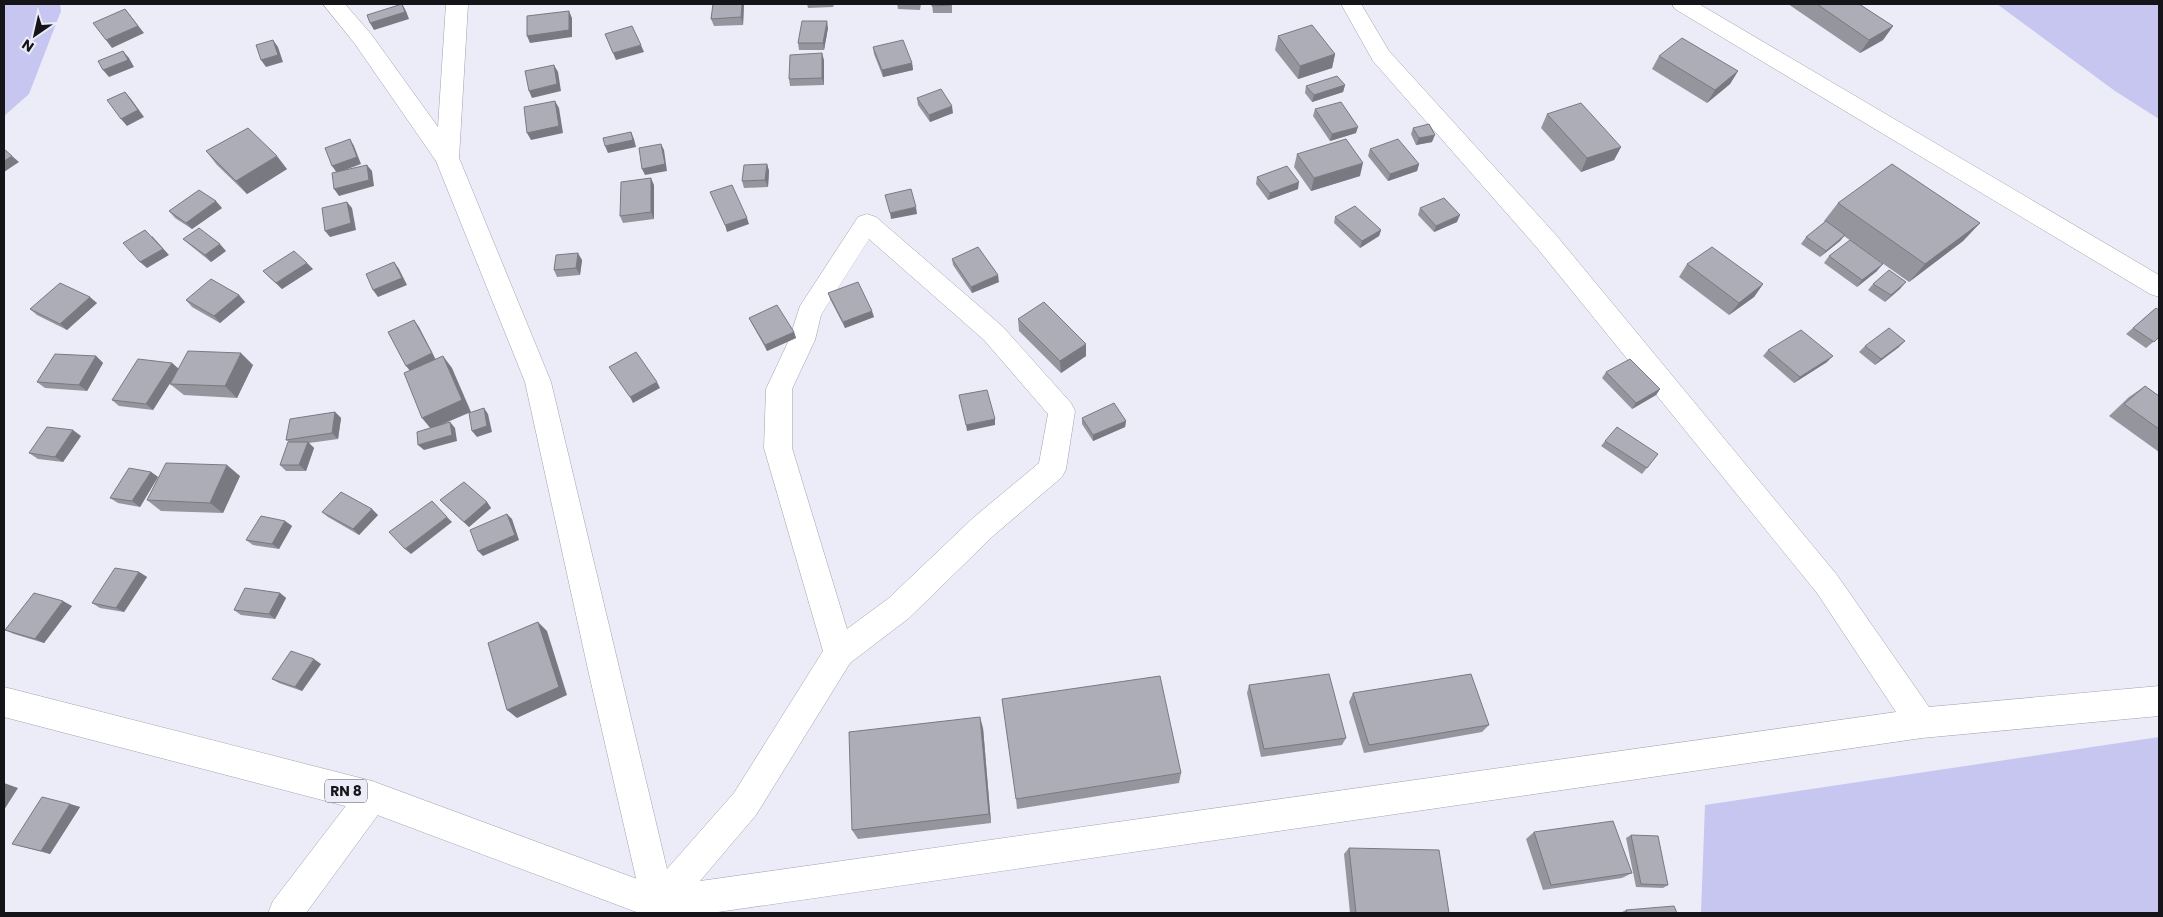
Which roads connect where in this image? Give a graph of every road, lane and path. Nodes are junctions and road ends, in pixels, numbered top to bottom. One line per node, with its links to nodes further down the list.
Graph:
1 (333, 4): 5 (street)
2 (457, 4): 5 (street)
3 (1351, 4): 10 (street)
4 (1683, 4): 6 (street)
5 (447, 158): 12 (street)
6 (2159, 287)
7 (839, 653): 7 (street); 12 (street)
8 (2159, 701): 10 (street)
9 (4, 702): 11 (street, RN 8)
10 (1922, 723): 12 (street)
11 (372, 798): 12 (street, RN 8); 13 (street)
12 (668, 909)
13 (285, 913)

